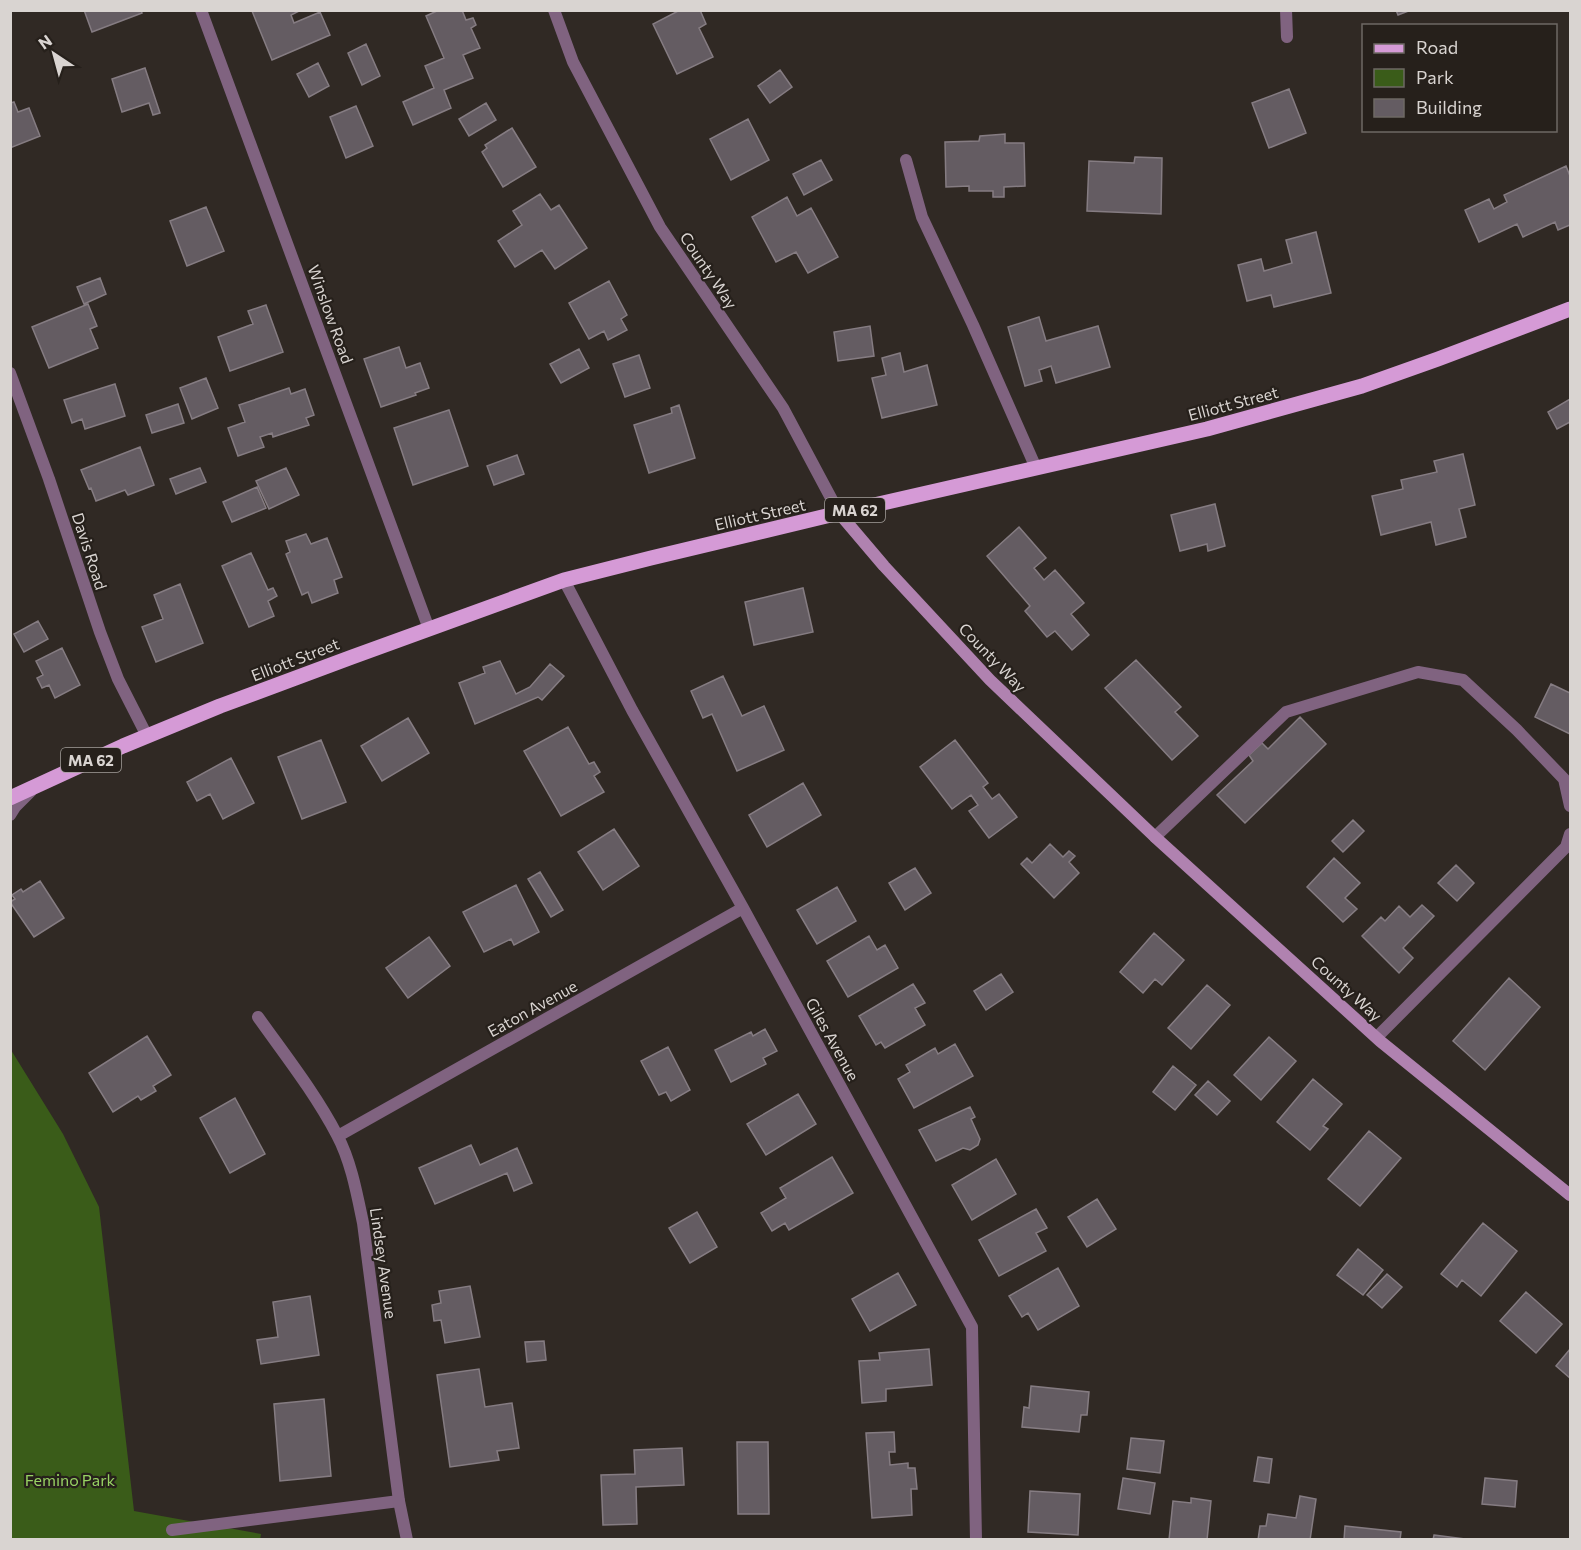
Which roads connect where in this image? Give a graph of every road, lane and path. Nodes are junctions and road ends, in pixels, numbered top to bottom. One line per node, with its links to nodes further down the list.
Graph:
1 (201, 10): 11 (street, Winslow Road)
2 (554, 10): 9 (street, County Way)
3 (1286, 10): 4 (street)
4 (1287, 37)
5 (906, 160): 8 (street)
6 (1570, 309): 8 (main road, Elliott Street / MA 62)
7 (10, 373): 12 (street, Davis Road)
8 (1036, 468): 9 (main road, Elliott Street / MA 62)
9 (839, 513): 10 (main road, Elliott Street / MA 62); 18 (street, County Way)
10 (564, 580): 11 (main road, Elliott Street / MA 62); 19 (street, Giles Avenue)
11 (429, 628): 12 (main road, Elliott Street / MA 62)
12 (147, 736): 13 (main road, Elliott Street / MA 62)
13 (36, 786): 14 (main road, Elliott Street / MA 62); 16 (street)
14 (10, 798)
15 (1570, 806): 18 (street)
16 (10, 815)
17 (1570, 834): 21 (street)
18 (1155, 837): 21 (street, County Way)
19 (743, 909): 22 (street, Eaton Avenue); 27 (street, Giles Avenue)
20 (258, 1017): 22 (street, Lindsey Avenue)
21 (1377, 1037): 23 (street, County Way)
22 (338, 1136): 24 (street, Lindsey Avenue)
23 (1570, 1195)
24 (399, 1501): 25 (street); 26 (street, Lindsey Avenue)
25 (172, 1530)
26 (407, 1539)
27 (976, 1539)

